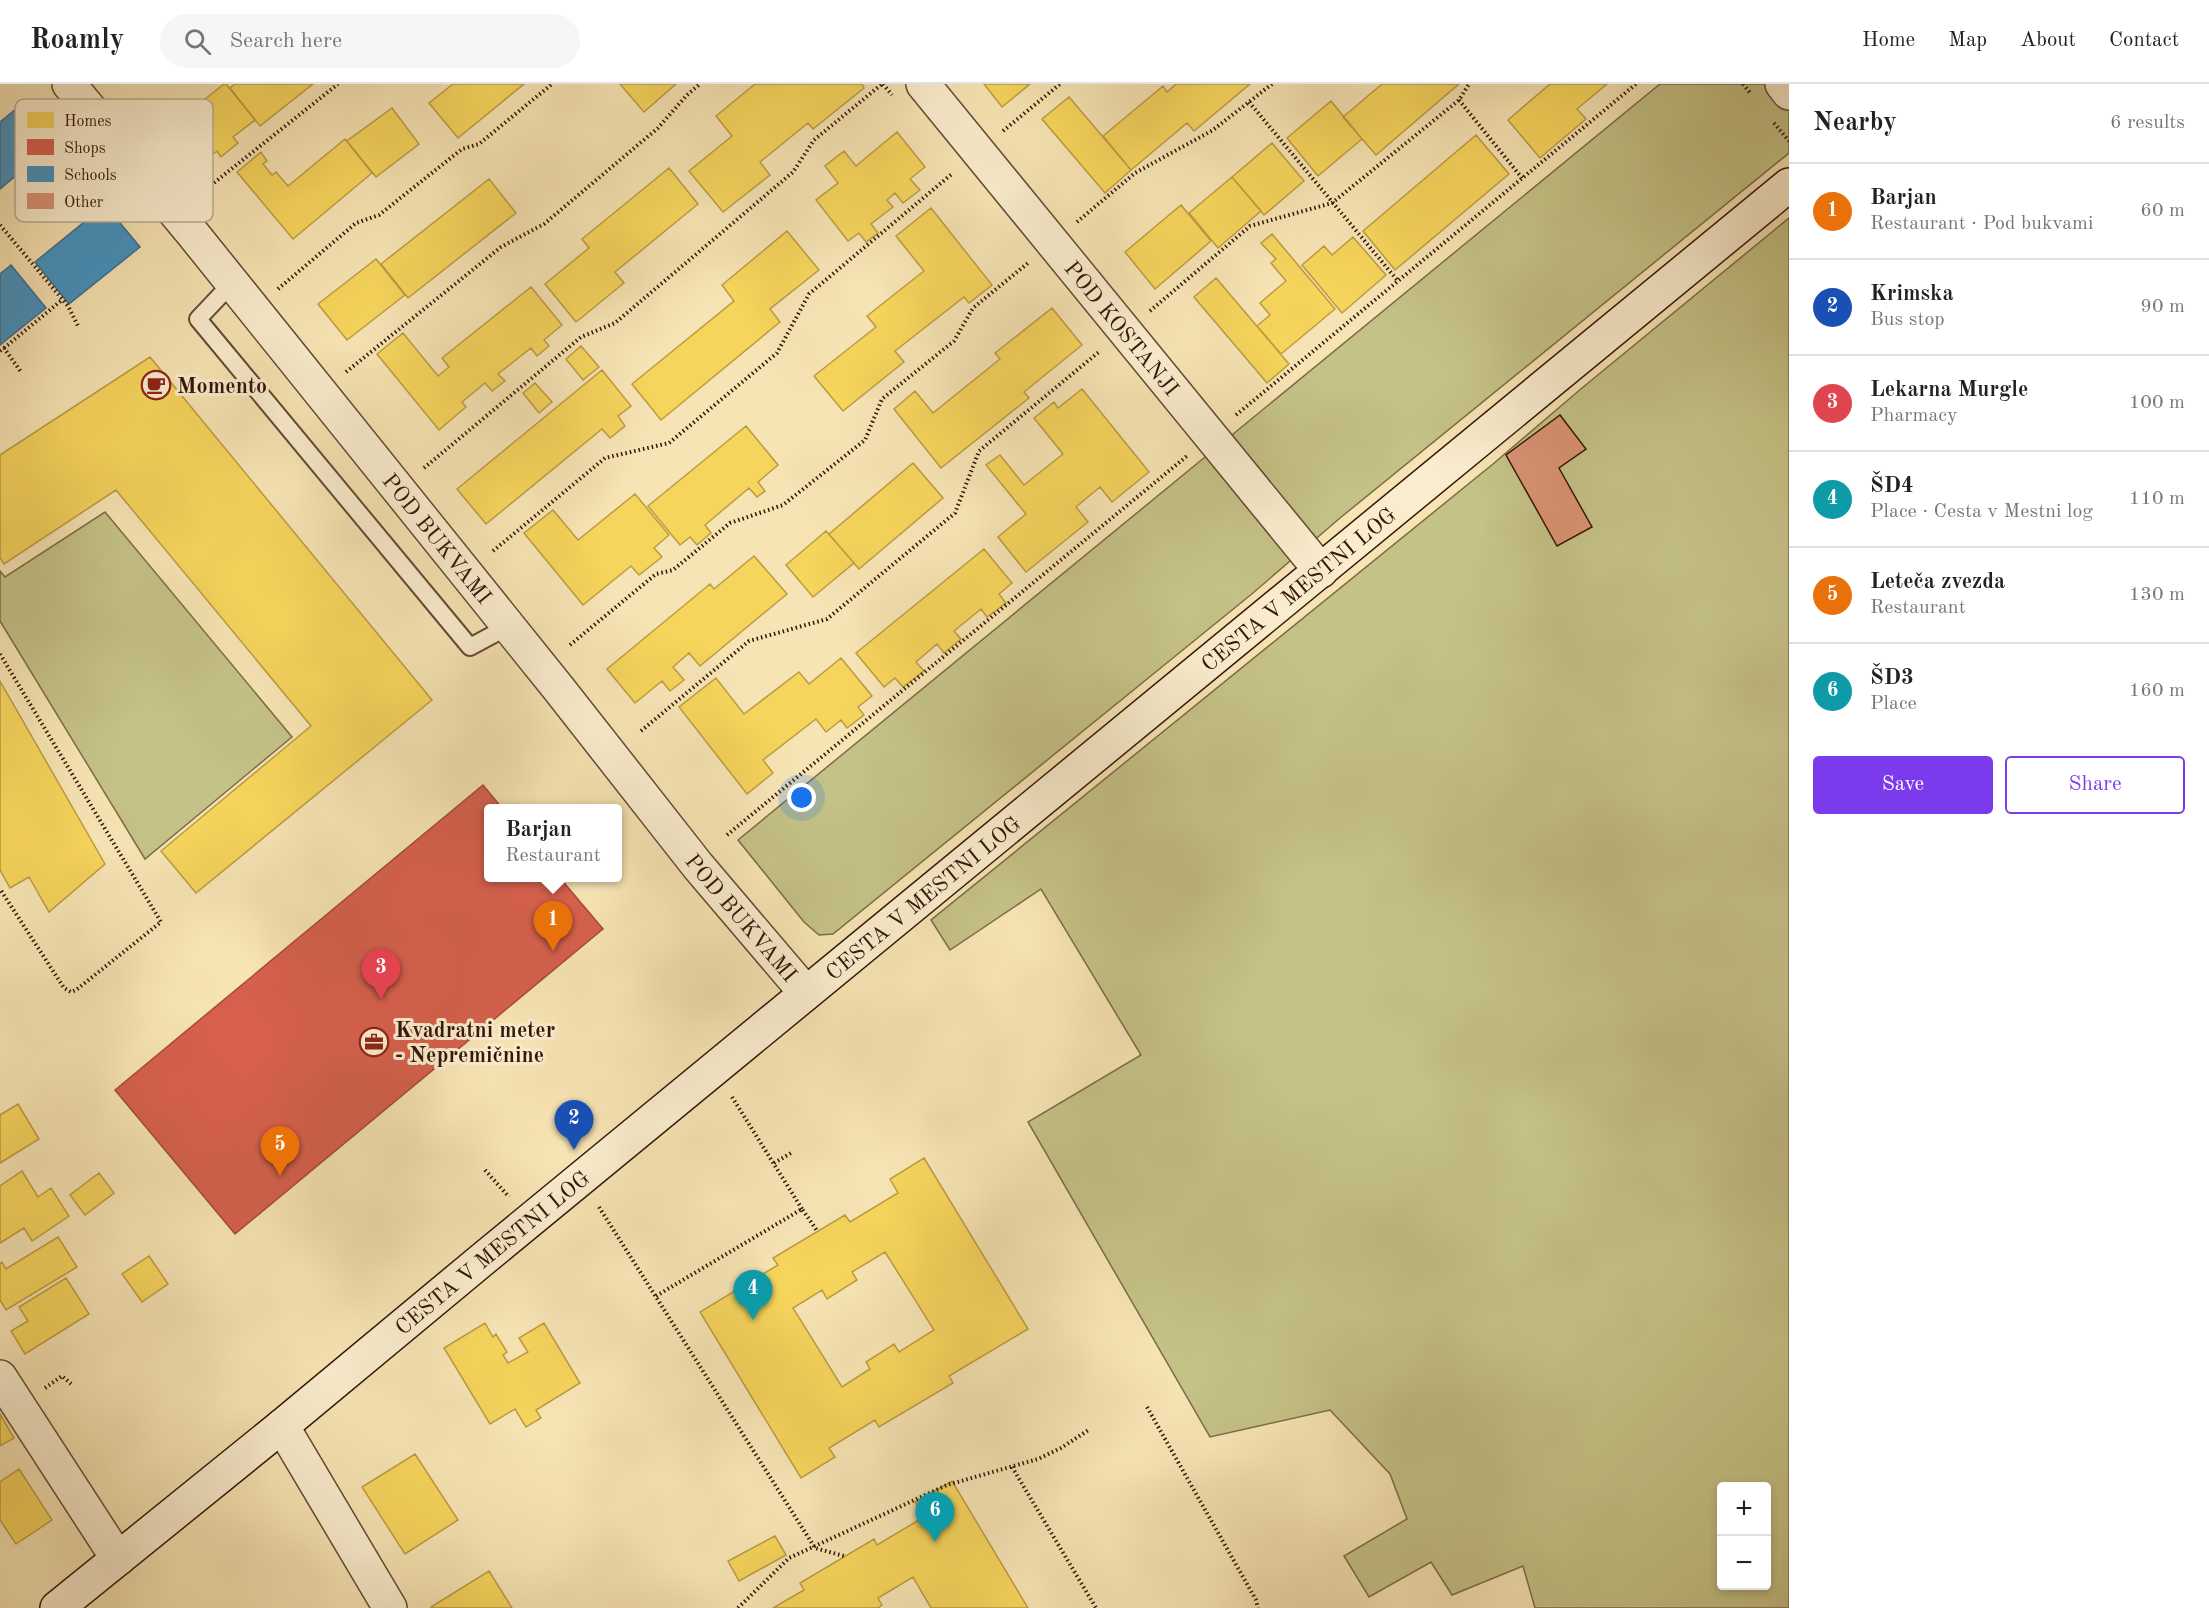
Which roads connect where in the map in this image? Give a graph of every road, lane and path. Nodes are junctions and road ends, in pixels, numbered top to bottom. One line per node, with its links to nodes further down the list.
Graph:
1 (69, 84): 13 (street, POD BUKVAMI)
2 (338, 84): 18 (path)
3 (552, 84): 26 (path)
4 (700, 84): 32 (path)
5 (882, 84): 34 (path)
6 (923, 84): 16 (street, POD KOSTANJI)
7 (1060, 84): 16 (path)
8 (1272, 84): 15 (path)
9 (1469, 84): 14 (path)
10 (1636, 84): 17 (path)
11 (1782, 84): 12 (street)
12 (1789, 93)
13 (81, 99)
14 (1459, 100): 17 (path); 20 (path)
15 (1249, 102): 20 (path); 23 (path)
16 (978, 152): 23 (street, POD KOSTANJI); 35 (path)
17 (1522, 178): 24 (path)
18 (213, 183)
19 (1789, 185): 36 (street, CESTA V MESTNI LOG)
20 (1332, 203): 24 (path); 29 (path)
21 (182, 222): 25 (street, POD BUKVAMI)
22 (0, 225): 27 (path)
23 (1052, 242): 29 (street, POD KOSTANJI); 38 (path)
24 (1398, 281): 33 (path)
25 (232, 283): 37 (street, POD BUKVAMI); 37 (lane)
26 (277, 290)
27 (62, 300): 28 (path); 30 (path)
28 (79, 328)
29 (1125, 332): 33 (street, POD KOSTANJI); 40 (path)
30 (2, 350): 31 (path)
31 (21, 372)
32 (346, 373)
33 (1210, 436): 36 (street, POD KOSTANJI); 41 (path)
34 (424, 468)
35 (493, 551)
36 (1321, 571): 43 (street, CESTA V MESTNI LOG)
37 (509, 626): 43 (street, POD BUKVAMI)
38 (570, 645)
39 (0, 654): 42 (path)
40 (641, 731)
41 (727, 835)
42 (0, 890)
43 (806, 993): 44 (street, CESTA V MESTNI LOG)
44 (714, 1069): 46 (path); 47 (street, CESTA V MESTNI LOG)
45 (791, 1154): 46 (path)
46 (774, 1164): 48 (path)
47 (580, 1179): 50 (path); 53 (street, CESTA V MESTNI LOG)
48 (802, 1209): 49 (path); 50 (path)
49 (818, 1232)
50 (656, 1296): 56 (path)
51 (0, 1377): 58 (street)
52 (1147, 1407): 63 (path)
53 (282, 1426): 58 (street, CESTA V MESTNI LOG); 60 (street)
54 (1090, 1429): 55 (path)
55 (1011, 1467): 56 (path); 62 (path)
56 (815, 1548): 57 (path); 61 (path)
57 (844, 1556)
58 (118, 1559): 59 (street, CESTA V MESTNI LOG)
59 (57, 1608)
60 (390, 1608)
61 (738, 1608)
62 (1096, 1608)
63 (1258, 1608)

